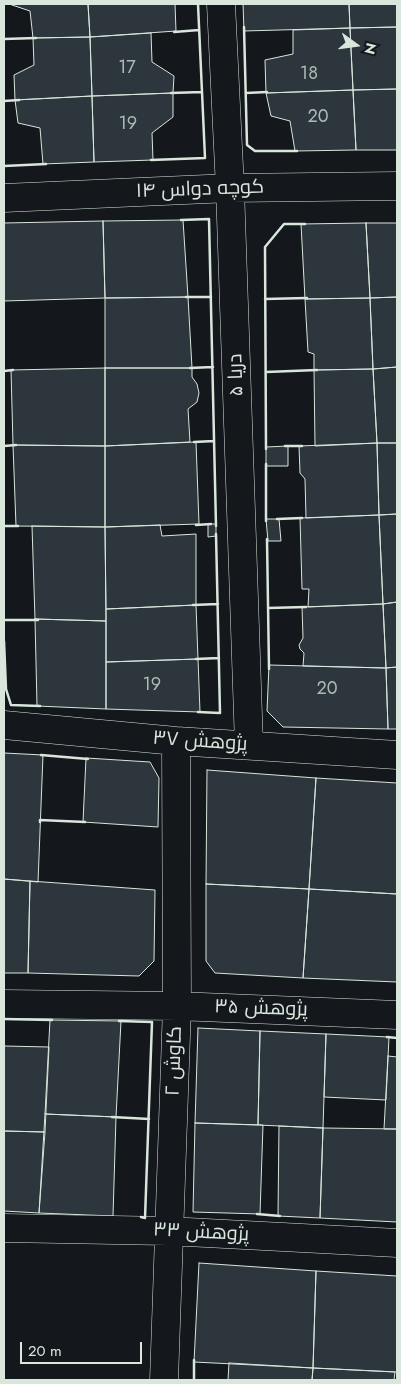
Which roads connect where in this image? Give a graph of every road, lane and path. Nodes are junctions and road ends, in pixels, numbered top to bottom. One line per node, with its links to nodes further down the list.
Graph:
1 (221, 4): 3 (street, دریا ۵)
2 (397, 186): 3 (street, کوچه دواس ۱۴)
3 (230, 188): 4 (street, کوچه دواس ۱۴); 7 (street, دریا ۵)
4 (4, 198)
5 (4, 725): 6 (street, پژوهش ۳۷)
6 (176, 741): 7 (street, پژوهش ۳۷); 10 (street, کاوش ۲)
7 (249, 746): 8 (street, پژوهش ۳۷)
8 (397, 755)
9 (4, 1004): 10 (street, پژوهش ۳۵)
10 (177, 1006): 11 (street, پژوهش ۳۵); 13 (street, کاوش ۲)
11 (397, 1015)
12 (4, 1228): 13 (street, پژوهش ۳۳)
13 (168, 1231): 14 (street, پژوهش ۳۳); 15 (street, کاوش ۲)
14 (397, 1242)
15 (164, 1380)

